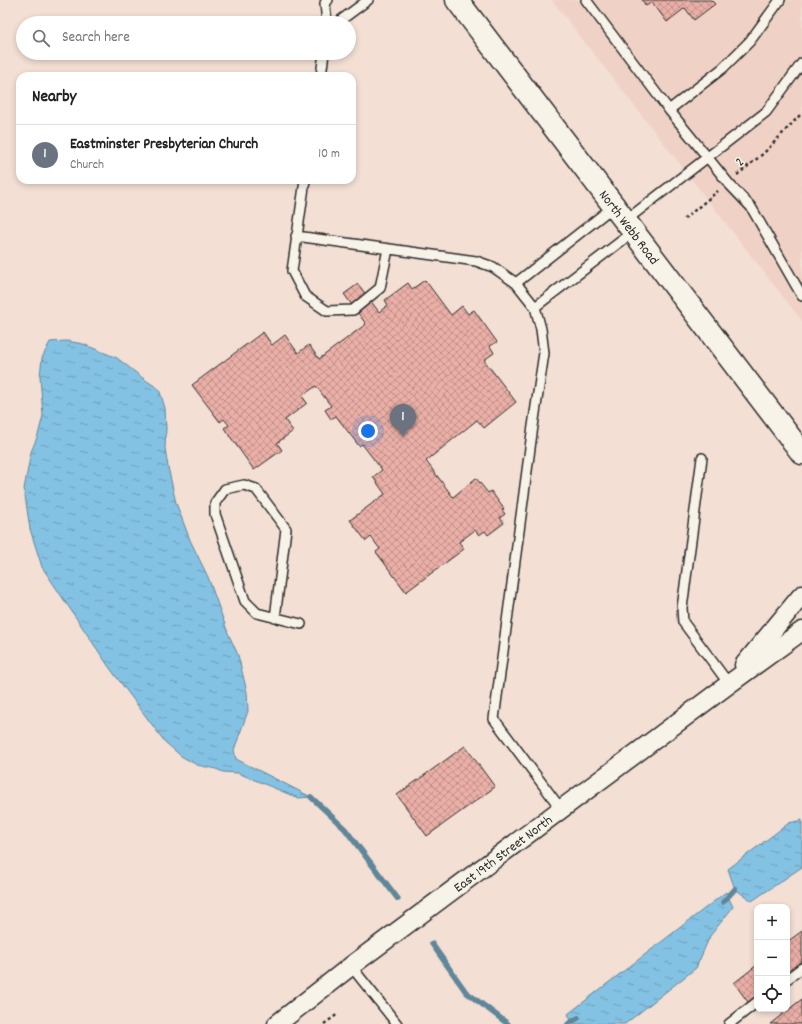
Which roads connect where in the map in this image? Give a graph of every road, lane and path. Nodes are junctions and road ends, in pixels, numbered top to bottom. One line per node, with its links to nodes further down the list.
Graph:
1 (328, 0): 6 (lane)
2 (368, 0): 7 (lane)
3 (457, 0): 17 (main road, North Webb Road)
4 (586, 0): 11 (lane)
5 (780, 0): 11 (lane)
6 (326, 16)
7 (346, 16)
8 (323, 60): 10 (lane)
9 (802, 64): 13 (lane)
10 (322, 72)
11 (670, 110): 13 (lane)
12 (802, 114): 14 (path, 2)
13 (708, 157): 14 (lane); 17 (lane)
14 (728, 182): 16 (path, 2); 21 (lane)
15 (304, 184): 18 (lane)
16 (684, 219)
17 (624, 220): 20 (lane); 22 (lane); 23 (main road, North Webb Road)
18 (296, 236): 19 (lane); 19 (lane)
19 (388, 249): 20 (lane)
20 (516, 282): 22 (lane)
21 (802, 296)
22 (535, 307): 30 (lane)
23 (802, 453)
24 (702, 458): 29 (lane)
25 (802, 595): 29 (street, East 19th Street North)
26 (275, 618): 26 (lane); 27 (lane)
27 (302, 624)
28 (802, 631): 29 (street, East 19th Street North)
29 (729, 684): 30 (street, East 19th Street North)
30 (561, 809): 31 (street, East 19th Street North)
31 (351, 966): 36 (street, East 19th Street North); 38 (lane)
32 (802, 968): 33 (lane)
33 (790, 977)
34 (754, 1004): 39 (lane)
35 (338, 1014): 37 (path)
36 (277, 1024)
37 (324, 1024)
38 (397, 1024)
39 (729, 1024)

